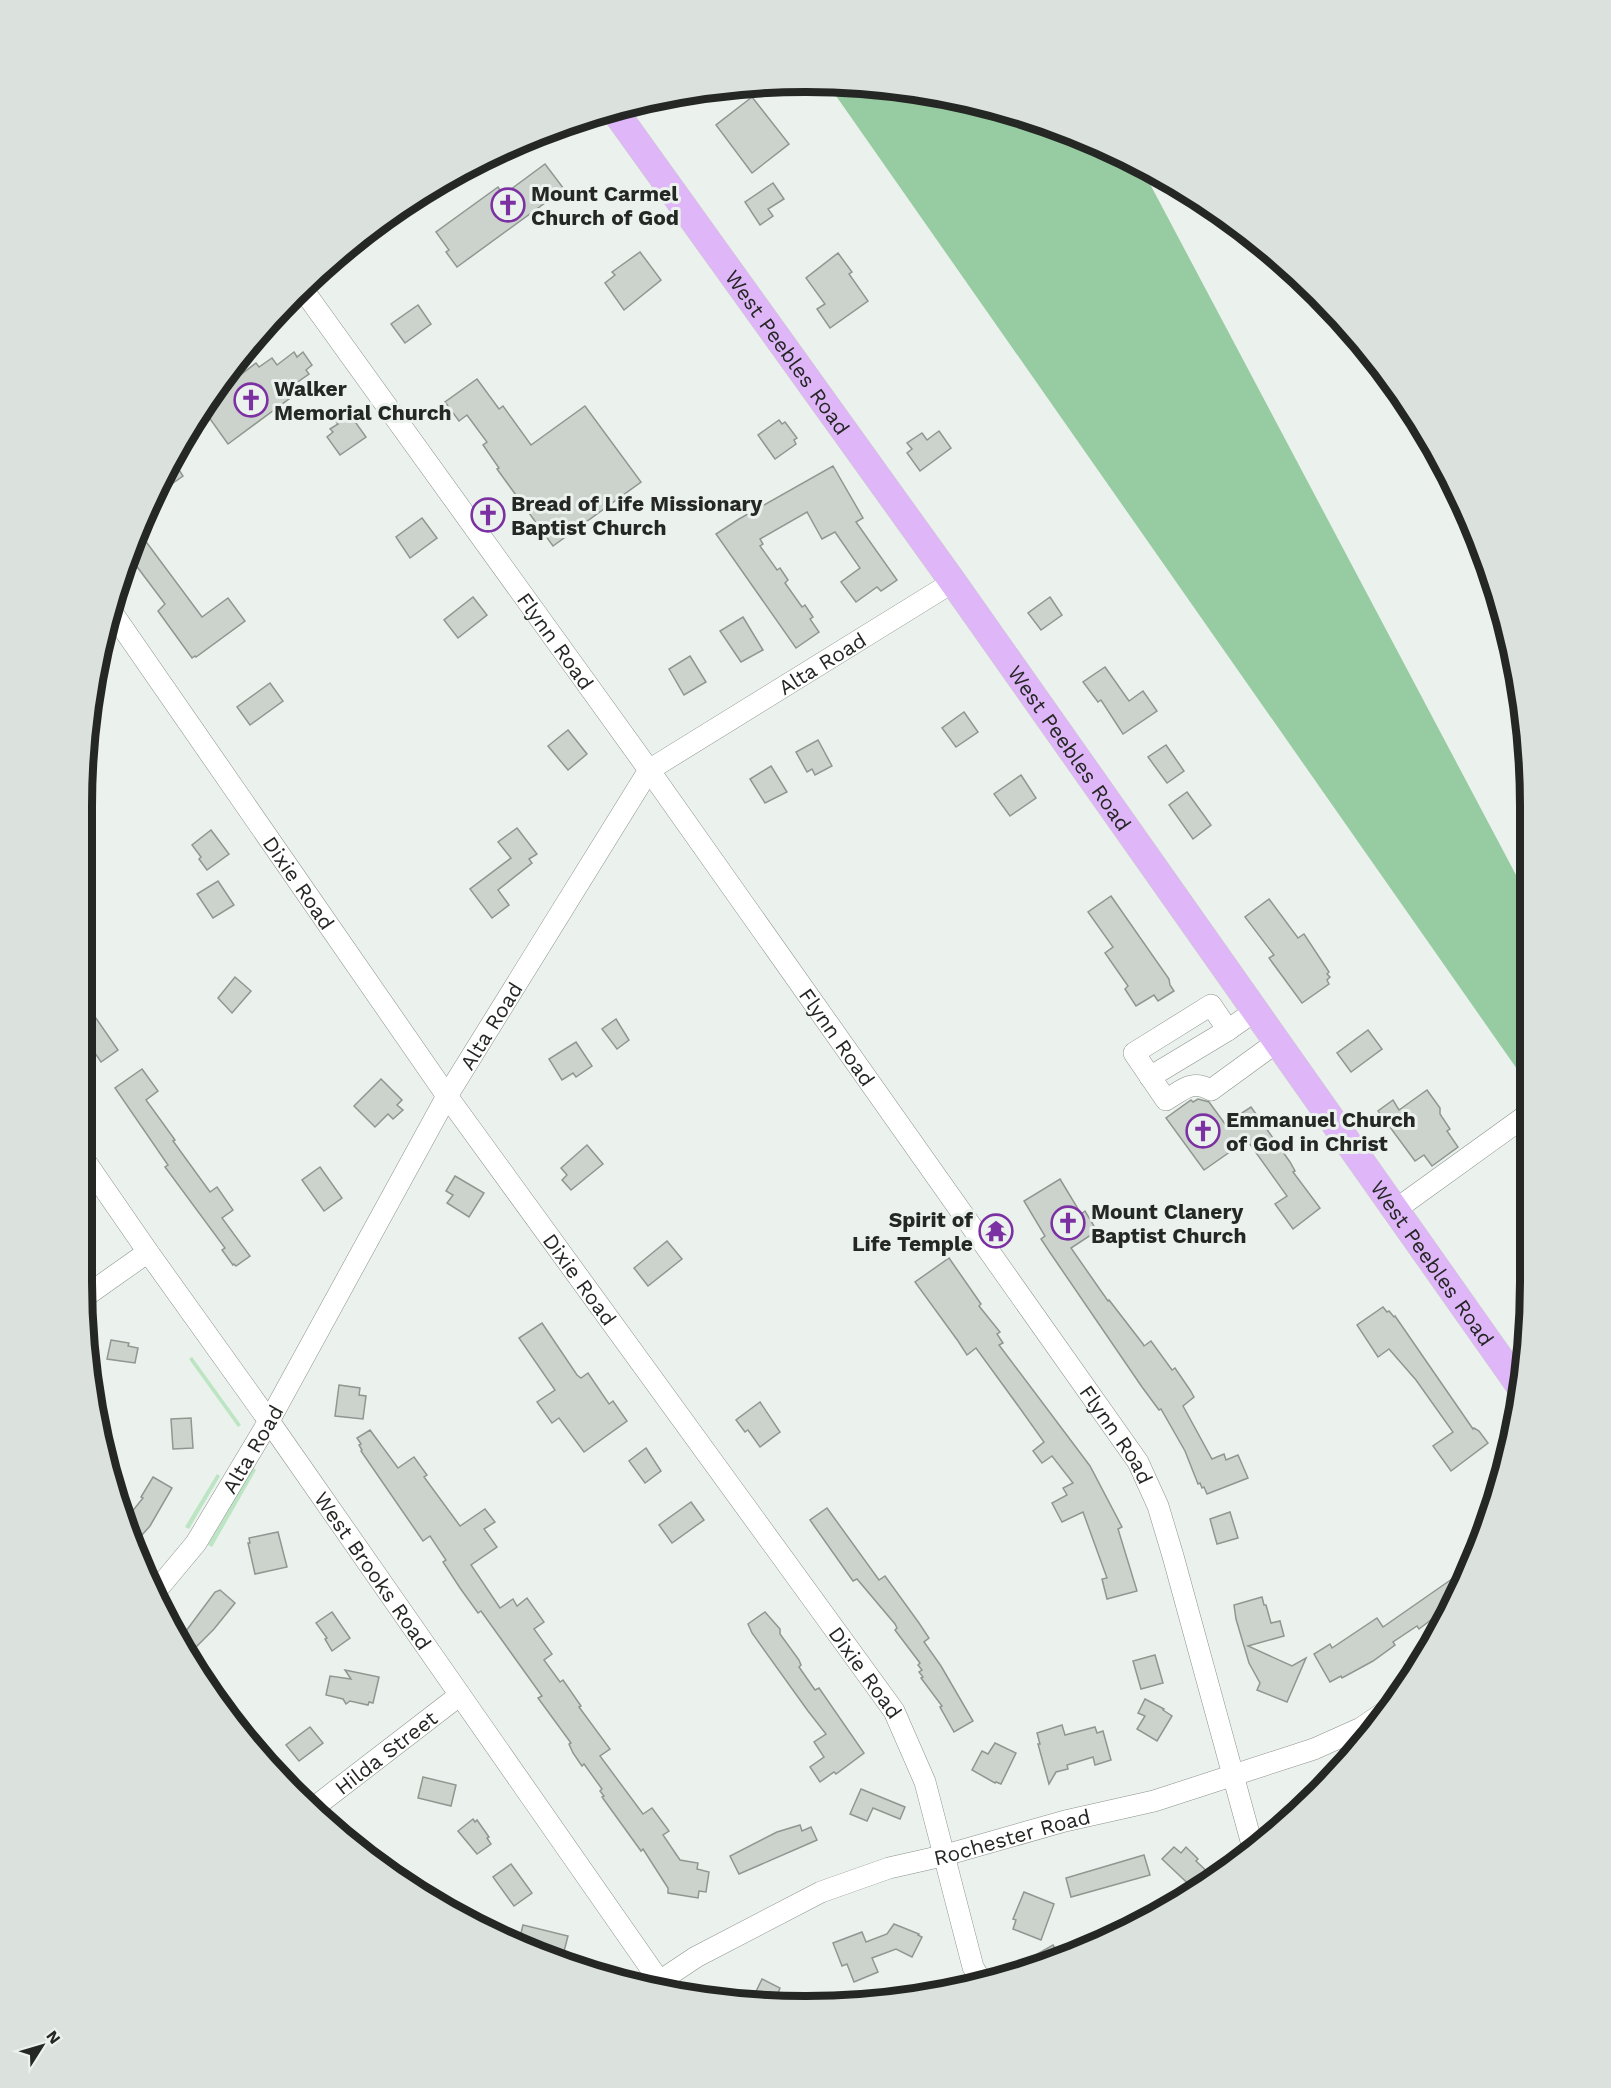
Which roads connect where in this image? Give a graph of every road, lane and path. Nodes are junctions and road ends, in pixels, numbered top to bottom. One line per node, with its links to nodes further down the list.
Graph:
1 (619, 117): 3 (main road, West Peebles Road)
2 (307, 295): 5 (street, Flynn Road)
3 (953, 582): 5 (street, Alta Road); 6 (main road, West Peebles Road)
4 (117, 619): 10 (street, Dixie Road)
5 (650, 770): 10 (street, Alta Road); 21 (street, Flynn Road)
6 (1255, 1011): 7 (street); 8 (main road, West Peebles Road)
7 (1228, 1030): 9 (street); 9 (street)
8 (1277, 1042): 9 (street); 13 (main road, West Peebles Road)
9 (1150, 1077)
10 (447, 1096): 17 (street, Alta Road); 24 (street, Dixie Road)
11 (1520, 1120): 13 (street)
12 (92, 1171): 14 (street, West Brooks Road)
13 (1395, 1210): 16 (main road, West Peebles Road)
14 (148, 1252): 15 (street); 17 (street, West Brooks Road)
15 (92, 1291)
16 (1513, 1377)
17 (270, 1421): 18 (street, Alta Road); 19 (street, West Brooks Road)
18 (160, 1586)
19 (460, 1695): 22 (street, Hilda Street); 26 (street, West Brooks Road)
20 (1365, 1725): 21 (street, Rochester Road)
21 (1233, 1775): 23 (street, Flynn Road); 24 (street, Rochester Road)
22 (319, 1804)
23 (1251, 1840)
24 (942, 1856): 25 (street, Dixie Road); 27 (street, Rochester Road)
25 (977, 1975)
26 (655, 1980)
27 (664, 1982)

